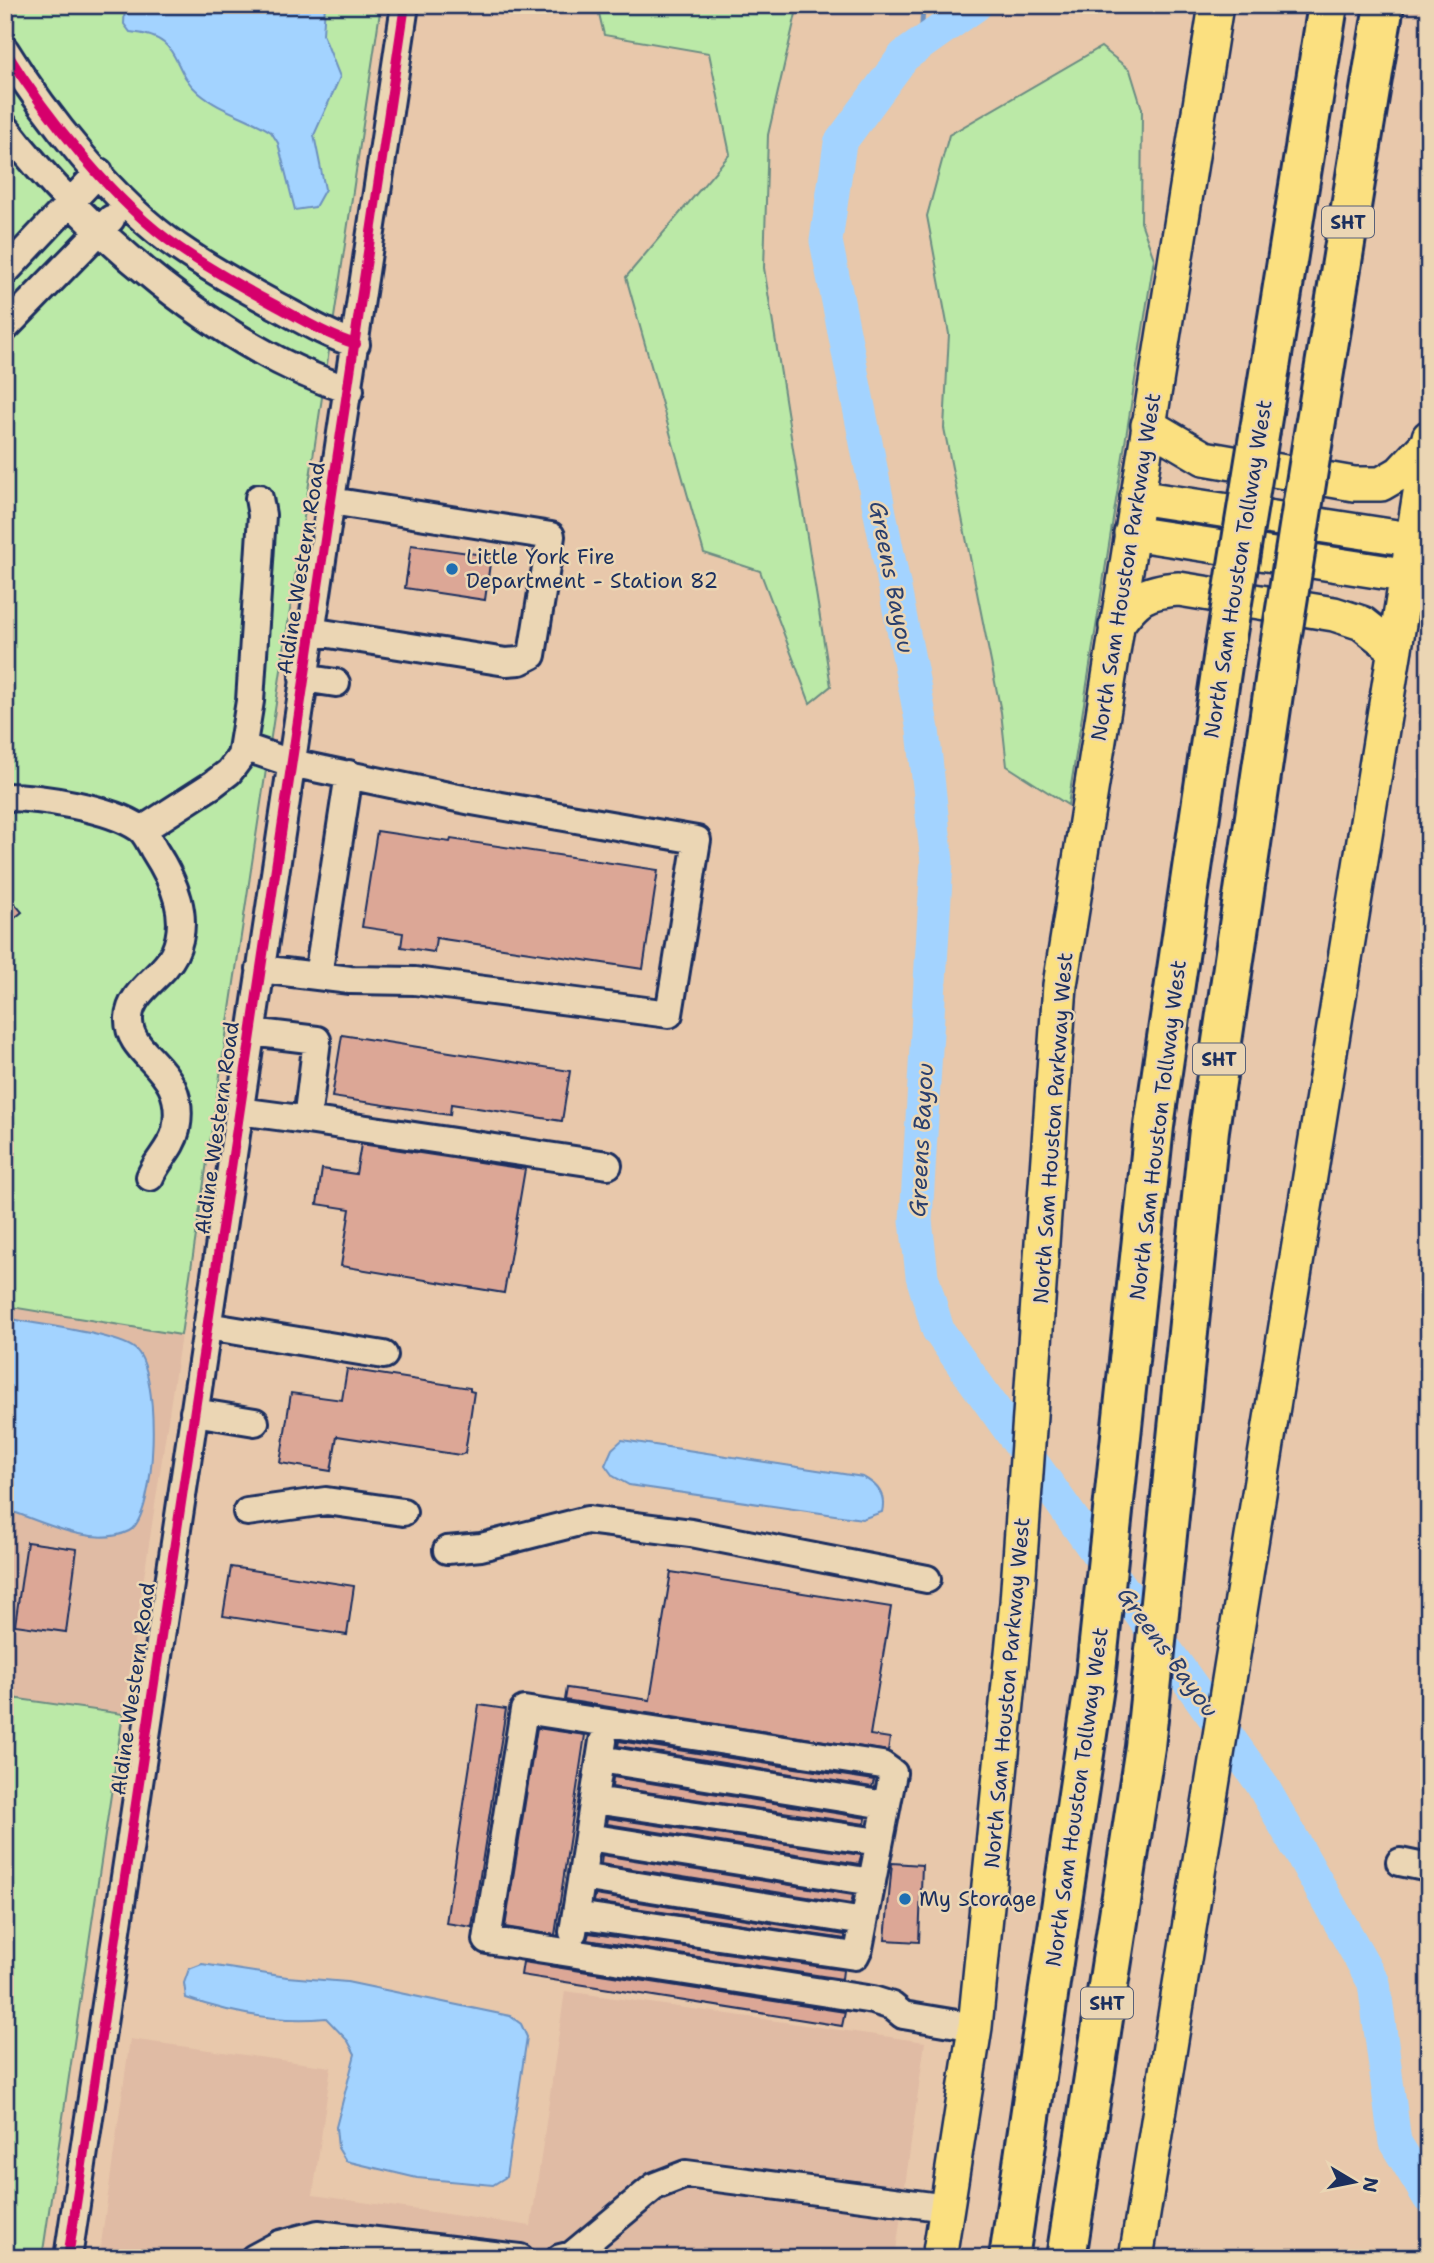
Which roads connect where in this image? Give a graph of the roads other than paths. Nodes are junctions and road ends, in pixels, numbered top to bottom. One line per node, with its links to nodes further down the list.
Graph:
1 (405, 5): 13 (street, Aldine Western Road)
2 (1328, 5): 62 (highway, North Sam Houston Tollway West / SHT, bridge)
3 (1384, 5): 72 (highway, SHT, bridge)
4 (1214, 21): 15 (main road, North Sam Houston Parkway West)
5 (5, 50): 7 (street)
6 (5, 127): 8 (street)
7 (99, 172): 8 (street); 9 (street)
8 (71, 201): 10 (street); 11 (street)
9 (127, 203): 10 (street); 13 (street)
10 (100, 231): 12 (street); 14 (street)
11 (5, 272)
12 (8, 320)
13 (356, 344): 14 (street, Aldine Western Road)
14 (350, 390): 19 (street, Aldine Western Road)
15 (1148, 425): 16 (main road); 17 (main road, North Sam Houston Parkway West)
16 (1428, 440): 21 (main road)
17 (1137, 497): 20 (main road, North Sam Houston Parkway West); 21 (main road)
18 (259, 498): 28 (street)
19 (331, 501): 24 (street, Aldine Western Road); 24 (street)
20 (1131, 533): 22 (main road); 23 (main road, North Sam Houston Parkway West)
21 (1421, 540): 22 (main road)
22 (1418, 577): 25 (main road)
23 (1116, 626): 25 (main road); 61 (main road, North Sam Houston Parkway West)
24 (310, 631): 26 (street, Aldine Western Road)
25 (1395, 649): 73 (main road)
26 (303, 678): 27 (street); 29 (street, Aldine Western Road)
27 (337, 683)
28 (244, 747): 29 (street); 32 (street)
29 (291, 763): 30 (street); 33 (street, Aldine Western Road)
30 (349, 774): 34 (street); 34 (street)
31 (5, 797): 32 (street)
32 (142, 830): 39 (street)
33 (260, 969): 34 (street); 35 (street, Aldine Western Road)
34 (318, 976)
35 (251, 1032): 36 (street, Aldine Western Road); 37 (street)
36 (239, 1111): 37 (street); 40 (street, Aldine Western Road)
37 (306, 1120): 38 (street)
38 (608, 1165)
39 (150, 1177)
40 (207, 1326): 41 (street); 42 (street, Aldine Western Road)
41 (384, 1355)
42 (194, 1412): 43 (street); 65 (street, Aldine Western Road)
43 (256, 1422)
44 (247, 1512): 45 (street)
45 (403, 1512)
46 (447, 1550): 47 (street)
47 (927, 1579)
48 (606, 1723): 49 (street); 51 (street); 60 (street)
49 (600, 1759): 50 (street); 51 (street)
50 (594, 1800): 52 (street); 53 (street)
51 (886, 1805): 53 (street)
52 (588, 1837): 56 (street); 57 (street)
53 (879, 1842): 57 (street)
54 (1400, 1862): 55 (street)
55 (1429, 1867)
56 (582, 1877): 58 (street); 59 (street)
57 (872, 1882): 59 (street)
58 (576, 1915): 59 (street); 60 (street)
59 (864, 1922)
60 (570, 1954): 61 (street)
61 (975, 2027): 63 (main road, North Sam Houston Parkway West)
62 (1039, 2070): 70 (highway); 71 (highway, North Sam Houston Tollway West / SHT)
63 (947, 2208): 68 (street); 69 (main road, North Sam Houston Parkway West)
64 (432, 2253): 66 (street); 67 (street)
65 (68, 2258)
66 (254, 2258)
67 (520, 2258)
68 (561, 2258)
69 (939, 2258)
70 (984, 2258)
71 (1009, 2258)
72 (1066, 2258)
73 (1136, 2258)

